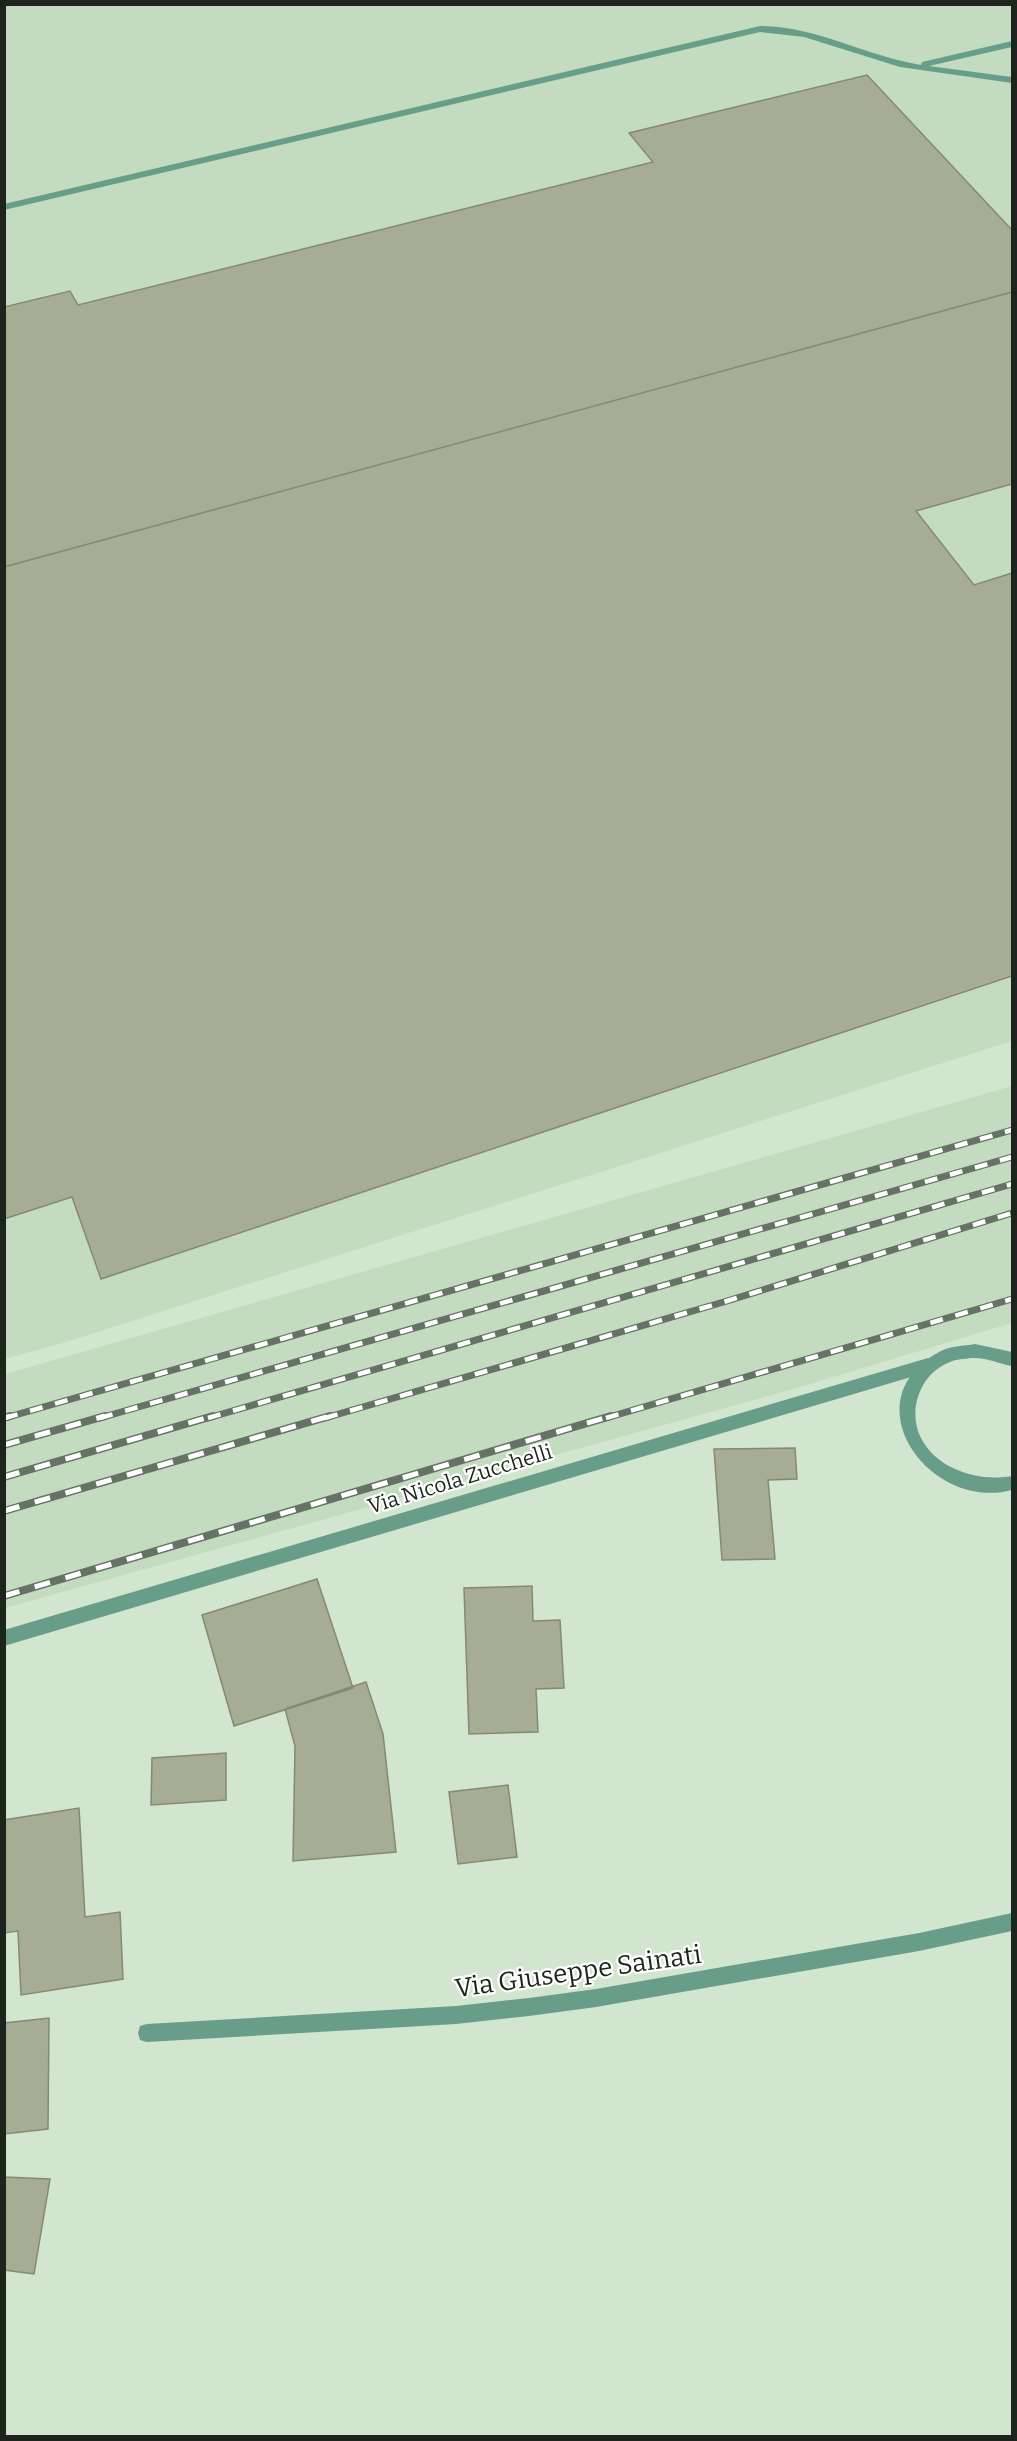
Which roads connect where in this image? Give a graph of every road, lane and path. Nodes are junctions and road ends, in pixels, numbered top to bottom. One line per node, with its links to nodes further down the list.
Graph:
1 (1012, 44): 2 (street)
2 (913, 66): 3 (street); 4 (street)
3 (1012, 80)
4 (4, 207)
5 (1012, 1348): 6 (street, Via Nicola Zucchelli)
6 (995, 1352): 7 (street, Via Nicola Zucchelli); 8 (street, Via Nicola Zucchelli)
7 (1012, 1359)
8 (928, 1365): 9 (street); 10 (street, Via Nicola Zucchelli)
9 (1012, 1483)
10 (4, 1638)
11 (1012, 1922): 12 (street, Via Giuseppe Sainati)
12 (147, 2033)

